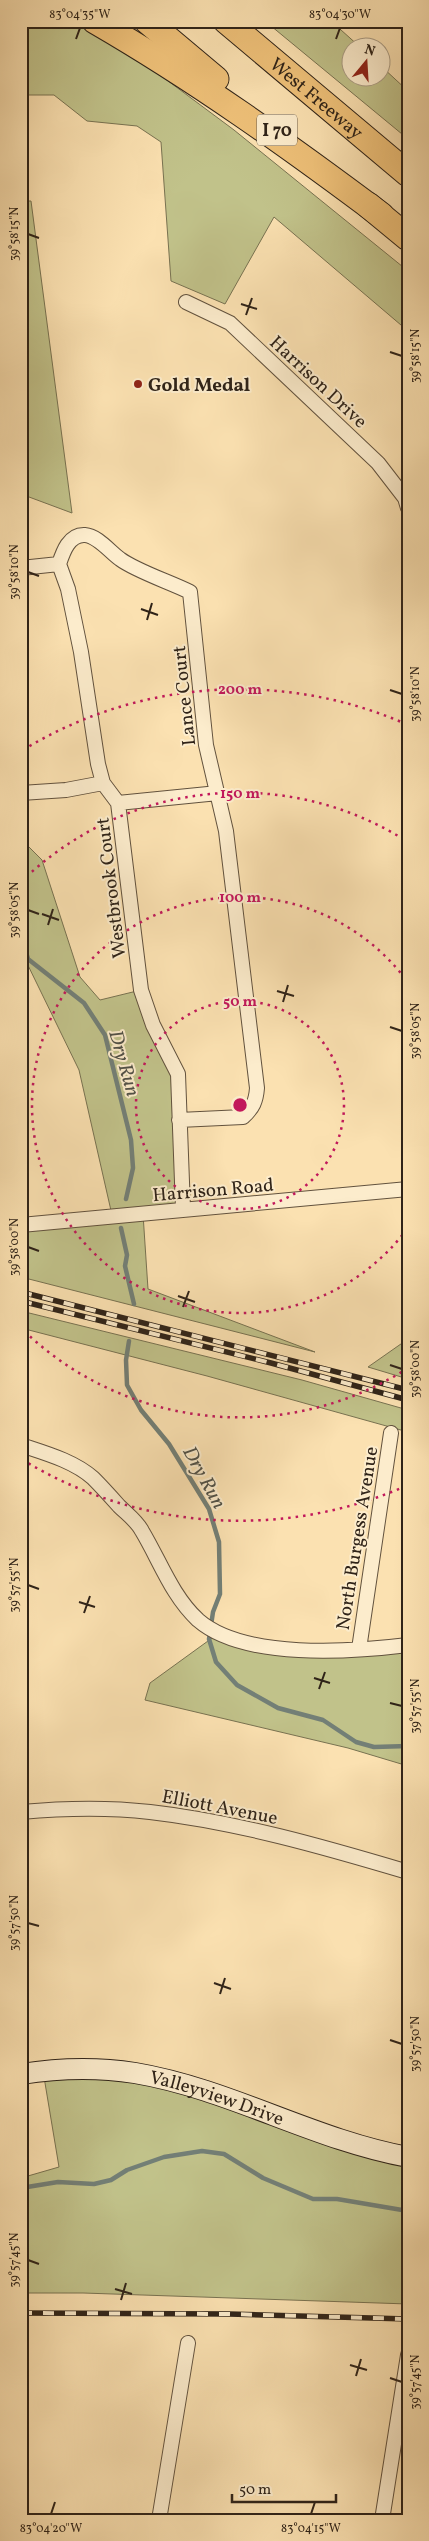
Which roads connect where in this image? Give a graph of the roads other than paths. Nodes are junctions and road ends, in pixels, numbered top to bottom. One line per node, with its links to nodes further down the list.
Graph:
1 (96, 21): 5 (highway)
2 (147, 21): 5 (highway, I 70)
3 (226, 21): 4 (highway, West Freeway / I 70)
4 (408, 174)
5 (381, 215): 6 (highway, I 70)
6 (408, 238)
7 (186, 302): 8 (street, Harrison Drive)
8 (408, 508)
9 (59, 564): 10 (street); 11 (street, Westbrook Court); 13 (street, Lance Court)
10 (21, 568)
11 (103, 782): 12 (street); 14 (street, Westbrook Court)
12 (21, 793)
13 (218, 794): 14 (street); 15 (street, Lance Court)
14 (118, 803): 15 (street, Westbrook Court)
15 (179, 1120): 17 (street, Westbrook Court)
16 (408, 1189): 17 (street, Harrison Road)
17 (183, 1209): 18 (street, Harrison Road)
18 (21, 1225)
19 (391, 1433): 22 (street, North Burgess Avenue)
20 (21, 1446): 22 (street)
21 (408, 1645): 22 (street)
22 (358, 1649)
23 (21, 1812): 24 (street, Elliott Avenue)
24 (408, 1872)
25 (21, 2074): 26 (street, Valleyview Drive)
26 (408, 2157)
27 (188, 2343): 29 (street)
28 (408, 2356): 30 (street)
29 (159, 2520)
30 (382, 2520)

